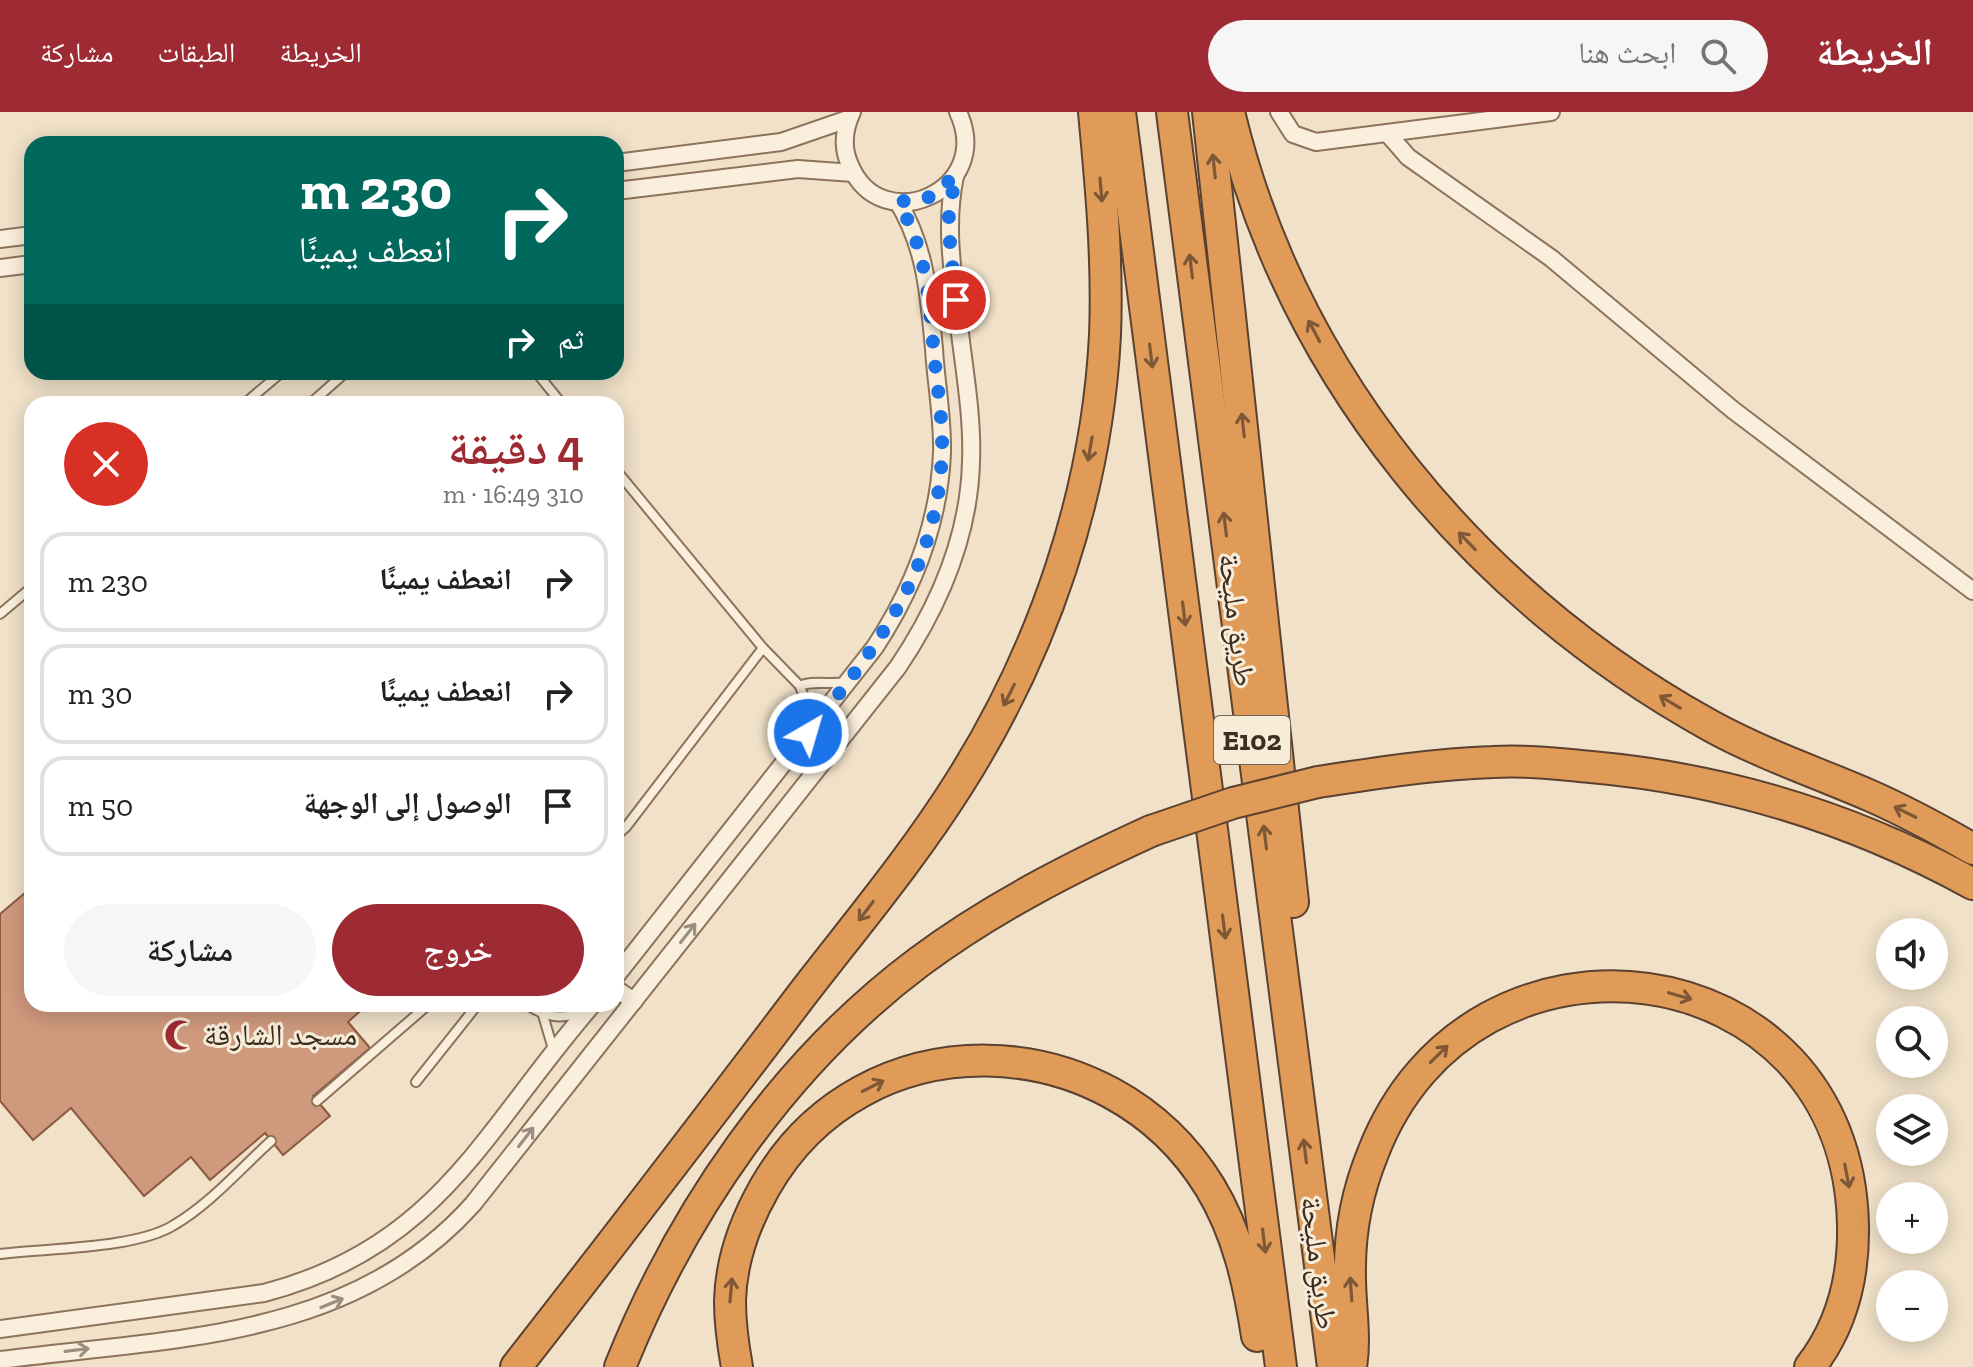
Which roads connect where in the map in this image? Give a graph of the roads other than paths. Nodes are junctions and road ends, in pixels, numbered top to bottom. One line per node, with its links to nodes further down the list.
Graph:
1 (958, 112): 13 (street)
2 (1094, 112): 55 (highway, one-way to 55)
3 (1120, 112): 59 (highway, طريق مليحة / E102, one-way to 59)
4 (1172, 112): 49 (highway, طريق مليحة / E102, one-way to 4)
5 (1208, 112): 49 (highway, one-way to 5)
6 (1229, 112): 35 (highway, one-way to 6)
7 (1279, 112): 10 (street)
8 (1551, 112): 10 (street)
9 (850, 116): 11 (street); 12 (street)
10 (1388, 134): 27 (street)
11 (624, 162)
12 (853, 173): 14 (street); 15 (street)
13 (955, 176): 15 (street); 39 (street, one-way to 13)
14 (624, 190)
15 (898, 202): 31 (street)
16 (24, 236): 17 (street)
17 (0, 239)
18 (24, 265): 19 (street)
19 (0, 268)
20 (272, 380): 23 (lane)
21 (337, 380): 24 (lane)
22 (542, 380): 25 (lane)
23 (254, 396)
24 (319, 396)
25 (556, 396)
26 (624, 480): 30 (lane)
27 (1973, 591)
28 (24, 594): 29 (lane)
29 (0, 614)
30 (763, 648): 32 (lane); 34 (lane)
31 (850, 681): 32 (lane); 33 (street)
32 (800, 686): 33 (lane)
33 (808, 733): 37 (street)
34 (624, 825)
35 (1973, 849)
36 (1973, 884): 56 (highway, bridge)
37 (624, 966)
38 (624, 994): 39 (street)
39 (634, 1001): 47 (street)
40 (420, 1012): 50 (lane)
41 (472, 1012): 48 (lane)
42 (538, 1012): 45 (lane)
43 (579, 1012): 45 (lane)
44 (586, 1012): 46 (street)
45 (543, 1015): 46 (lane)
46 (550, 1060): 47 (street); 53 (street)
47 (570, 1081): 54 (street, one-way to 47)
48 (416, 1082)
49 (1297, 1088): 60 (highway, طريق مليحة / E102, one-way to 49)
50 (317, 1101)
51 (271, 1141): 52 (lane)
52 (0, 1254)
53 (0, 1329)
54 (0, 1360)
55 (516, 1367)
56 (620, 1367)
57 (737, 1367): 58 (highway, one-way to 58)
58 (1264, 1367)
59 (1281, 1367)
60 (1333, 1367)
61 (1351, 1367): 62 (highway, one-way to 62)
62 (1810, 1367)

